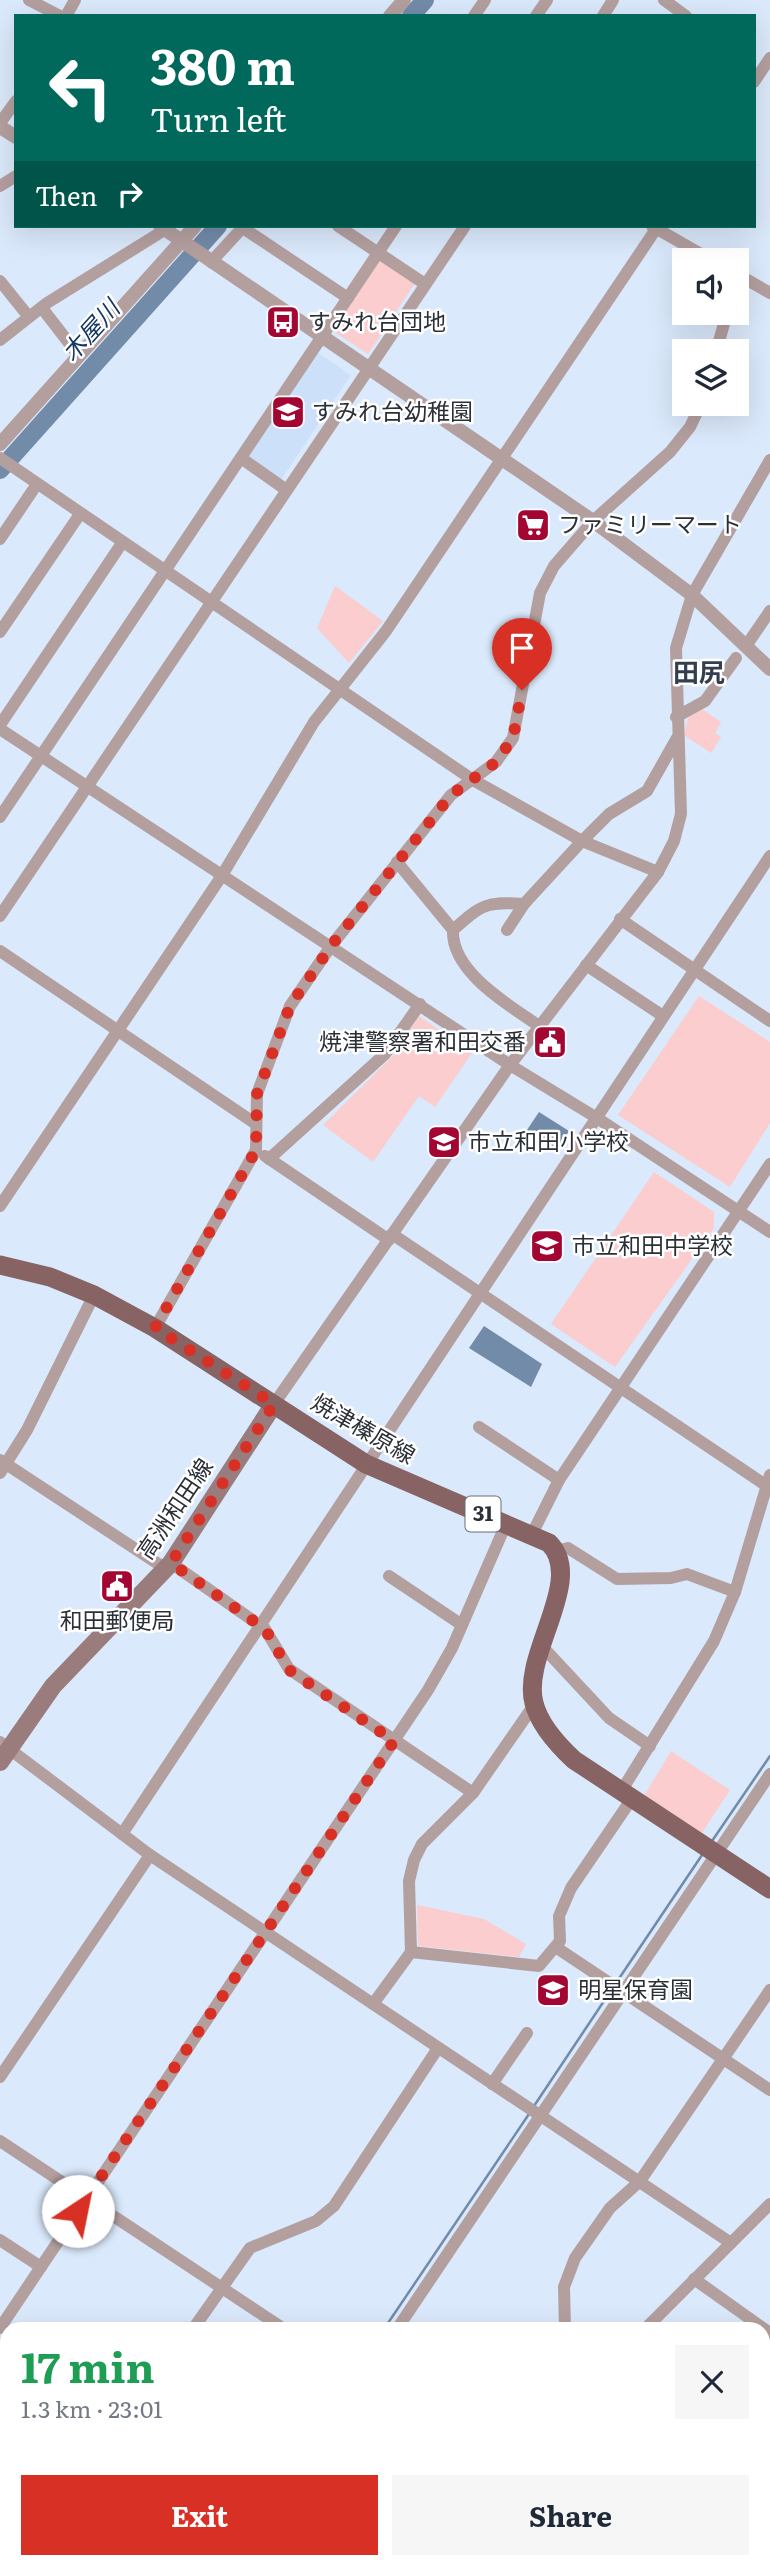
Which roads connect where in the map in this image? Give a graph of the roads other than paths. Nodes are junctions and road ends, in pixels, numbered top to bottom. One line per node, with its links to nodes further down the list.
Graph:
1 (29, 0): 4 (street)
2 (404, 0): 5 (street)
3 (664, 0): 6 (street)
4 (56, 14)
5 (392, 14)
6 (684, 14)
7 (14, 104): 8 (street)
8 (0, 125)
9 (163, 228): 18 (street); 27 (street)
10 (194, 228): 18 (street)
11 (243, 228): 21 (street)
12 (245, 228): 26 (street)
13 (341, 228): 20 (street)
14 (396, 228): 20 (street)
15 (460, 228): 24 (street)
16 (654, 228): 37 (street)
17 (657, 228): 19 (street)
18 (184, 243): 21 (street); 31 (street)
19 (691, 248)
20 (379, 253): 24 (street); 26 (street)
21 (210, 261): 29 (street)
22 (0, 282): 28 (street)
23 (749, 282): 25 (street)
24 (425, 284): 32 (street)
25 (770, 293)
26 (348, 298): 29 (street)
27 (41, 308): 28 (street); 31 (street)
28 (29, 317): 30 (street)
29 (322, 338): 32 (street); 36 (street)
30 (0, 340)
31 (79, 356): 34 (street)
32 (368, 369): 37 (street); 40 (street)
33 (695, 416): 42 (street)
34 (0, 444)
35 (0, 458): 39 (street)
36 (241, 458): 40 (street); 45 (street)
37 (501, 459): 42 (street); 53 (street)
38 (770, 460): 46 (street)
39 (37, 484): 41 (street); 43 (street)
40 (285, 489): 47 (street)
41 (80, 514): 44 (street); 49 (street)
42 (593, 521): 46 (street); 58 (street)
43 (0, 539)
44 (122, 542): 45 (street); 55 (street)
45 (165, 571): 47 (street); 57 (street)
46 (692, 596): 50 (street); 54 (street)
47 (210, 602): 53 (street); 59 (street)
48 (770, 611): 50 (street)
49 (0, 632)
50 (746, 646): 52 (street)
51 (736, 658): 54 (street)
52 (770, 669)
53 (339, 689): 58 (street); 65 (street)
54 (676, 717): 56 (street)
55 (0, 727): 57 (street)
56 (677, 738): 61 (street); 64 (street)
57 (40, 757): 59 (street); 60 (street)
58 (473, 779): 61 (street); 63 (street)
59 (87, 788): 65 (street); 67 (street)
60 (0, 817)
61 (582, 841): 64 (street); 66 (street)
62 (770, 856): 74 (street)
63 (397, 862): 69 (street); 71 (street)
64 (659, 872): 68 (street)
65 (222, 877): 71 (street); 79 (street)
66 (524, 904): 69 (street); 70 (street)
67 (0, 916)
68 (620, 919): 73 (street); 74 (street)
69 (453, 930): 78 (street)
70 (507, 930)
71 (331, 946): 75 (street); 82 (street)
72 (0, 951): 79 (street)
73 (586, 965): 76 (street); 78 (street)
74 (694, 970): 76 (street); 77 (street)
75 (420, 1004): 80 (street); 84 (street)
76 (663, 1016): 81 (street)
77 (770, 1021)
78 (540, 1026): 80 (street)
79 (118, 1031): 82 (street); 86 (street)
80 (510, 1065): 81 (street); 89 (street)
81 (597, 1118): 87 (street); 91 (street)
82 (257, 1124): 83 (street)
83 (256, 1150): 84 (street); 93 (street)
84 (269, 1159): 89 (street)
85 (770, 1164): 87 (street)
86 (0, 1206)
87 (738, 1211): 88 (street); 94 (street)
88 (770, 1232)
89 (391, 1237): 91 (street); 95 (street)
90 (0, 1265): 92 (main road, 焼津榛原線 / 31)
91 (478, 1294): 94 (street); 97 (street)
92 (94, 1295): 93 (main road, 焼津榛原線 / 31); 98 (street)
93 (155, 1328): 95 (main road, 焼津榛原線 / 31)
94 (621, 1389): 99 (street); 100 (street)
95 (274, 1404): 97 (main road, 焼津榛原線 / 31); 104 (main road, 高洲和田線)
96 (479, 1427): 99 (street)
97 (366, 1464): 101 (main road, 焼津榛原線 / 31); 107 (street)
98 (3, 1466): 104 (street)
99 (559, 1480): 102 (street)
100 (769, 1483): 106 (street)
101 (506, 1524): 102 (main road, 焼津榛原線 / 31); 108 (street)
102 (531, 1534): 103 (main road, 焼津榛原線 / 31)
103 (557, 1551): 106 (street); 109 (main road)
104 (168, 1566): 107 (street); 113 (main road, 高洲和田線)
105 (389, 1576): 108 (street)
106 (735, 1592): 112 (street)
107 (261, 1625): 111 (street); 117 (street)
108 (462, 1625): 111 (street)
109 (541, 1645): 110 (main road); 112 (street)
110 (534, 1705): 115 (street); 116 (main road)
111 (394, 1741): 115 (street); 121 (street)
112 (650, 1746): 116 (street)
113 (3, 1751): 117 (street)
114 (770, 1774): 118 (street)
115 (473, 1793): 123 (street)
116 (627, 1793): 118 (main road); 122 (street)
117 (122, 1834): 119 (street)
118 (717, 1854): 120 (main road); 125 (street)
119 (150, 1855): 121 (street); 130 (street)
120 (770, 1889)
121 (265, 1932): 126 (street); 136 (street)
122 (557, 1948): 123 (street); 125 (street)
123 (411, 1952): 126 (street)
124 (770, 1990): 129 (street)
125 (623, 1992): 129 (street); 133 (street)
126 (373, 2004): 128 (street)
127 (527, 2033): 131 (street)
128 (438, 2048): 131 (street); 142 (street)
129 (723, 2059): 132 (street); 135 (street)
130 (0, 2077)
131 (492, 2084): 133 (street)
132 (770, 2090)
133 (542, 2116): 135 (street); 146 (street)
134 (0, 2141): 136 (street)
135 (640, 2181): 139 (street); 147 (street)
136 (87, 2199): 140 (street); 142 (street)
137 (770, 2204): 139 (street)
138 (0, 2240): 140 (street)
139 (731, 2242): 141 (street)
140 (41, 2267): 143 (street)
141 (694, 2279): 148 (street); 149 (street)
142 (222, 2286): 144 (street); 145 (street)
143 (4, 2322)
144 (198, 2322)
145 (274, 2322)
146 (402, 2322)
147 (565, 2322)
148 (652, 2322)
149 (755, 2322)

